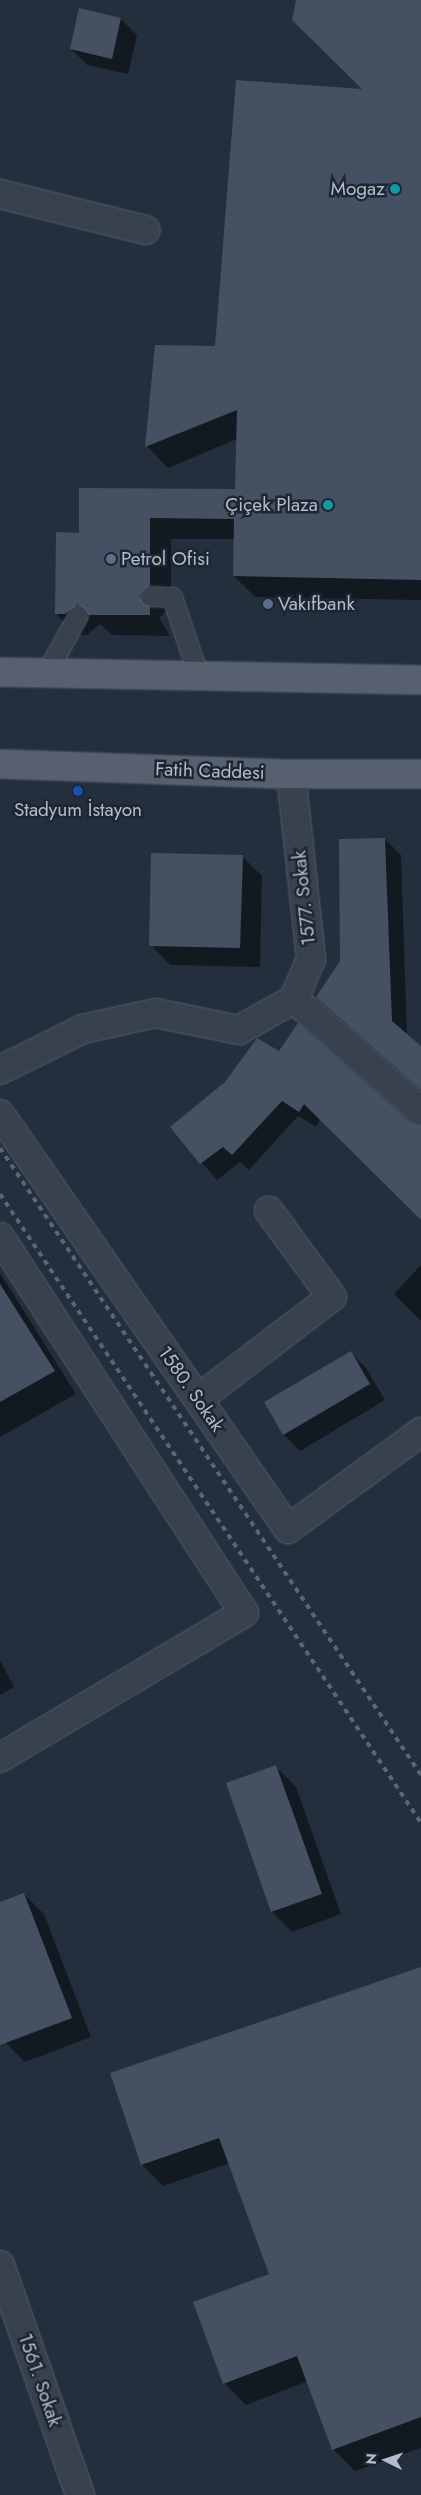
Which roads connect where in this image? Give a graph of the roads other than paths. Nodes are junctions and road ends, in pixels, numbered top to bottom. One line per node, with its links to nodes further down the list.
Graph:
1 (0, 194): 2 (street)
2 (146, 230)
3 (150, 596): 7 (lane)
4 (78, 614): 6 (lane)
5 (0, 672): 6 (main road)
6 (46, 673): 7 (main road)
7 (199, 677): 8 (main road)
8 (421, 680)
9 (0, 764): 10 (main road, Fatih Caddesi)
10 (290, 774): 11 (main road, Fatih Caddesi); 12 (street, 1577. Sokak)
11 (421, 774)
12 (294, 999): 13 (street); 14 (street)
13 (0, 1070)
14 (421, 1111)
15 (0, 1114): 18 (street, 1580. Sokak)
16 (269, 1211): 18 (street)
17 (0, 1237): 20 (street)
18 (198, 1399): 19 (street, 1580. Sokak)
19 (421, 1432)
20 (0, 1758)
21 (0, 2265): 22 (street, 1561. Sokak)
22 (80, 2495)

